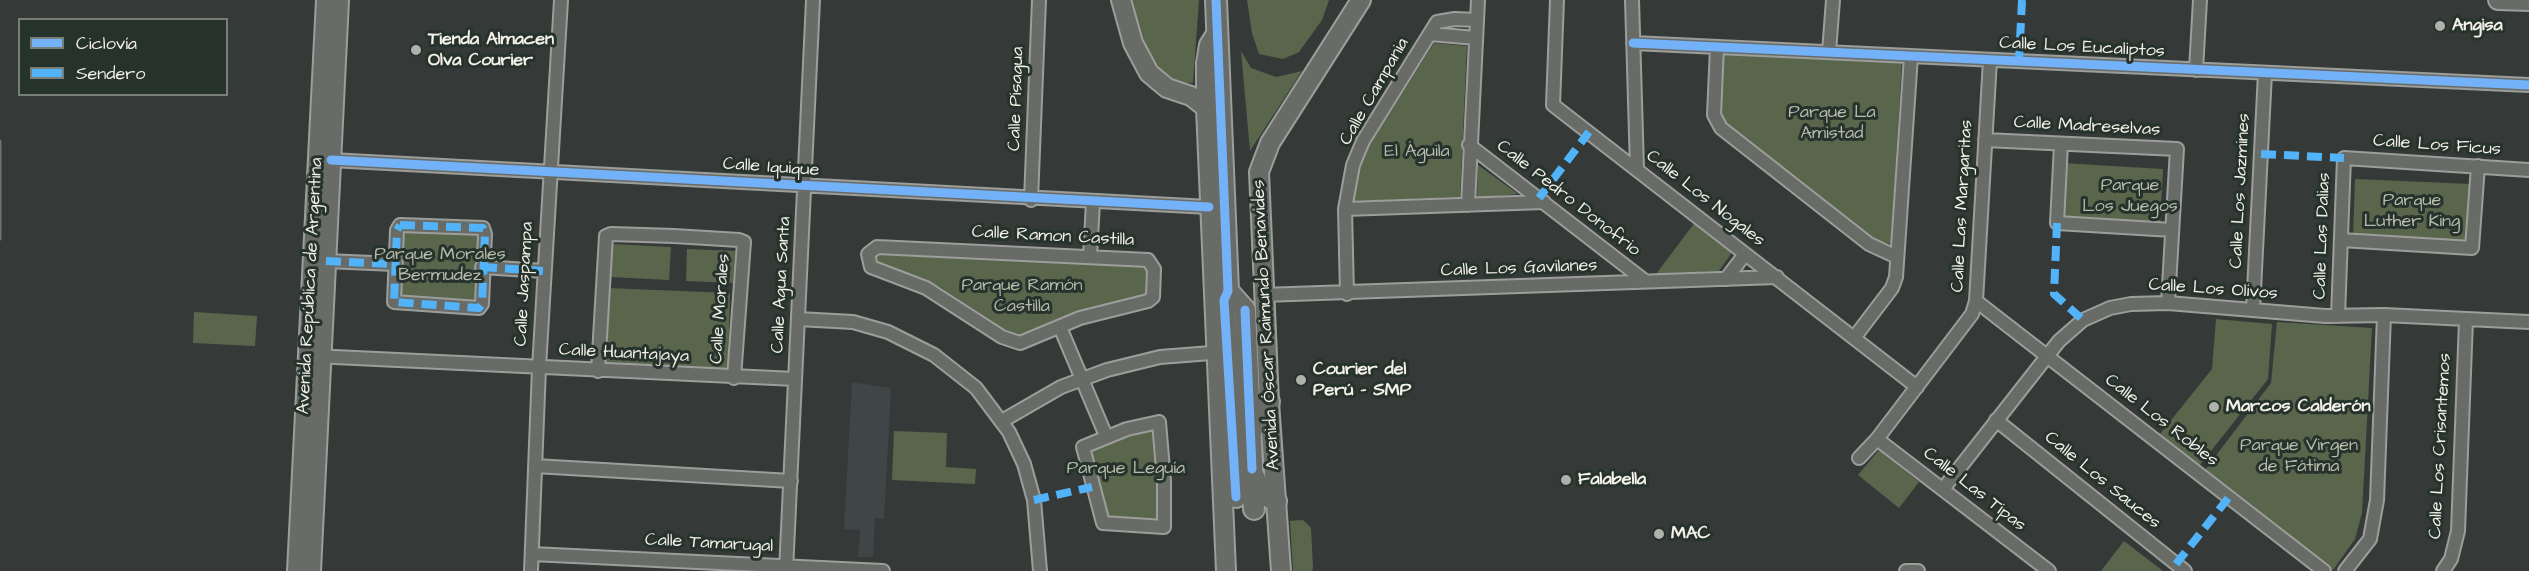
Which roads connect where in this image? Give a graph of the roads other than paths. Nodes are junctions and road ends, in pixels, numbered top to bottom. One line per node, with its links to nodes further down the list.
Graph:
1 (326, 0): 72 (main road, Avenida República de Argentina)
2 (339, 0): 33 (main road, Avenida República de Argentina)
3 (561, 0): 37 (street, Calle Jaspampa)
4 (813, 0): 38 (street, Calle Agua Santa)
5 (1039, 0): 39 (street, Calle Pisagua)
6 (1121, 0): 28 (main road)
7 (1216, 0): 17 (main road, Avenida Óscar Raimundo Benavides)
8 (1361, 0): 57 (main road, Avenida Óscar Raimundo Benavides)
9 (1478, 0): 16 (street, Calle Pedro Donofrio)
10 (1557, 0): 35 (street, Calle Los Nogales)
11 (1632, 0): 20 (street)
12 (1833, 0): 22 (street)
13 (2200, 0): 25 (street)
14 (2498, 0): 15 (main road)
15 (2529, 2)
16 (1477, 20): 18 (street, Calle Campania); 19 (street, Calle Pedro Donofrio)
17 (1216, 34): 28 (main road, Avenida Óscar Raimundo Benavides); 59 (main road, Avenida Óscar Raimundo Benavides)
18 (1430, 34): 19 (street); 44 (street, Calle Campania)
19 (1476, 38): 31 (street, Calle Pedro Donofrio)
20 (1633, 44): 21 (street, Calle Los Eucaliptos); 35 (street)
21 (1717, 47): 22 (street, Calle Los Eucaliptos); 49 (street)
22 (1829, 52): 23 (street, Calle Los Eucaliptos)
23 (1911, 56): 24 (street, Calle Los Eucaliptos); 49 (street)
24 (1990, 60): 25 (street, Calle Los Eucaliptos); 29 (street, Calle Las Margaritas)
25 (2196, 70): 26 (street, Calle Los Eucaliptos)
26 (2265, 73): 27 (street, Calle Los Eucaliptos); 62 (street, Calle Los Jazmines)
27 (2529, 85)
28 (1206, 108): 43 (main road, Avenida Óscar Raimundo Benavides)
29 (1985, 140): 30 (street, Calle Madreselvas); 60 (street, Calle Las Margaritas)
30 (2061, 144): 45 (street); 45 (street, Calle Madreselvas)
31 (1469, 145): 41 (street, Calle Pedro Donofrio); 42 (street, Calle Pedro Donofrio)
32 (2344, 158): 34 (street, Calle Los Ficus); 46 (street, Calle Las Dalias)
33 (331, 160): 37 (street, Calle Iquique); 50 (main road, Avenida República de Argentina)
34 (2478, 166): 36 (street, Calle Los Ficus); 46 (street)
35 (1637, 168): 47 (street, Calle Los Nogales)
36 (2529, 170)
37 (550, 173): 38 (street, Calle Iquique); 53 (street, Calle Jaspampa)
38 (805, 186): 39 (street, Calle Iquique); 65 (street, Calle Agua Santa)
39 (1031, 200): 40 (street, Calle Iquique)
40 (1093, 202): 43 (street, Calle Iquique); 48 (street)
41 (1544, 202): 42 (street); 56 (street, Calle Pedro Donofrio)
42 (1468, 205): 44 (street)
43 (1209, 207): 59 (main road, Avenida Óscar Raimundo Benavides)
44 (1345, 209): 58 (street, Calle Campania)
45 (2172, 230): 61 (street, Calle Madreselvas)
46 (2341, 240): 64 (street, Calle Las Dalias)
47 (1745, 254): 54 (street, Calle Los Nogales); 55 (street)
48 (1090, 257): 68 (street, Calle Ramon Castilla); 68 (street, Calle Ramon Castilla)
49 (1897, 258): 69 (street)
50 (326, 261): 51 (street); 72 (main road, Avenida República de Argentina)
51 (395, 264): 52 (street); 52 (street)
52 (482, 267): 53 (street)
53 (544, 270): 73 (street, Calle Jaspampa)
54 (1777, 277): 55 (street, Calle Los Gavilanes); 69 (street, Calle Los Nogales)
55 (1726, 279): 56 (street, Calle Los Gavilanes)
56 (1645, 281): 58 (street, Calle Los Gavilanes)
57 (1263, 290): 58 (street, Calle Los Gavilanes); 59 (main road); 79 (main road, Avenida Óscar Raimundo Benavides)
58 (1347, 294)
59 (1230, 299): 70 (main road, Avenida Óscar Raimundo Benavides); 70 (main road, Avenida Óscar Raimundo Benavides)
60 (1976, 301): 71 (street, Calle Los Robles); 78 (street, Calle Las Margaritas)
61 (2168, 303): 62 (street, Calle Los Olivos); 71 (street, Calle Los Olivos)
62 (2253, 310): 64 (street, Calle Los Olivos)
63 (2384, 315): 64 (street, Calle Los Olivos); 66 (street, Calle Los Olivos); 109 (street)
64 (2338, 316)
65 (798, 319): 76 (street, Calle Agua Santa); 82 (street)
66 (2466, 320): 67 (street, Calle Los Olivos); 110 (street, Calle Los Crisantemos)
67 (2529, 322)
68 (1060, 327): 77 (street)
69 (1854, 338): 78 (street, Calle Los Nogales)
70 (1230, 351): 77 (street); 80 (main road, Avenida Óscar Raimundo Benavides); 84 (main road, Avenida Óscar Raimundo Benavides)
71 (2046, 355): 81 (street, Calle Los Olivos); 108 (street, Calle Los Robles)
72 (315, 356): 73 (street, Calle Huantajaya); 98 (main road, Avenida República de Argentina); 99 (main road, Avenida República de Argentina)
73 (539, 368): 74 (street, Calle Huantajaya); 87 (street, Calle Jaspampa)
74 (598, 371): 75 (street, Calle Huantajaya); 75 (street, Calle Morales)
75 (734, 378): 76 (street, Calle Huantajaya)
76 (795, 379): 89 (street, Calle Agua Santa)
77 (1082, 379): 82 (street); 83 (street)
78 (1917, 387): 85 (street, Calle Las Margaritas)
79 (1269, 402): 84 (main road); 92 (main road, Avenida Óscar Raimundo Benavides)
80 (1217, 412): 84 (main road); 104 (main road, Avenida Óscar Raimundo Benavides)
81 (1996, 420): 90 (street, Calle Los Olivos); 107 (street, Calle Los Sauces)
82 (1002, 421): 103 (street)
83 (1106, 436): 83 (street)
84 (1241, 436): 88 (main road, Avenida Óscar Raimundo Benavides); 91 (main road, Avenida Óscar Raimundo Benavides)
85 (1877, 439): 86 (street, Calle Las Margaritas); 90 (street, Calle Las Tipas)
86 (1859, 458)
87 (535, 466): 89 (street); 94 (street, Calle Jaspampa)
88 (1252, 469): 92 (main road); 93 (main road, Avenida Óscar Raimundo Benavides)
89 (791, 481): 97 (street, Calle Agua Santa)
90 (1943, 489): 106 (street, Calle Las Tipas)
91 (1236, 497)
92 (1276, 501): 105 (main road, Avenida Óscar Raimundo Benavides)
93 (1254, 509)
94 (532, 554): 95 (street, Calle Tamarugal); 100 (street, Calle Jaspampa)
95 (613, 558): 96 (street, Calle Tamarugal); 101 (street)
96 (699, 566): 97 (street, Calle Tamarugal)
97 (787, 569): 102 (street, Calle Tamarugal)
98 (297, 571)
99 (311, 571)
100 (531, 571)
101 (613, 571)
102 (883, 571)
103 (1040, 571)
104 (1226, 571)
105 (1281, 571)
106 (2049, 571)
107 (2185, 571)
108 (2324, 571)
109 (2345, 571)
110 (2443, 571)

